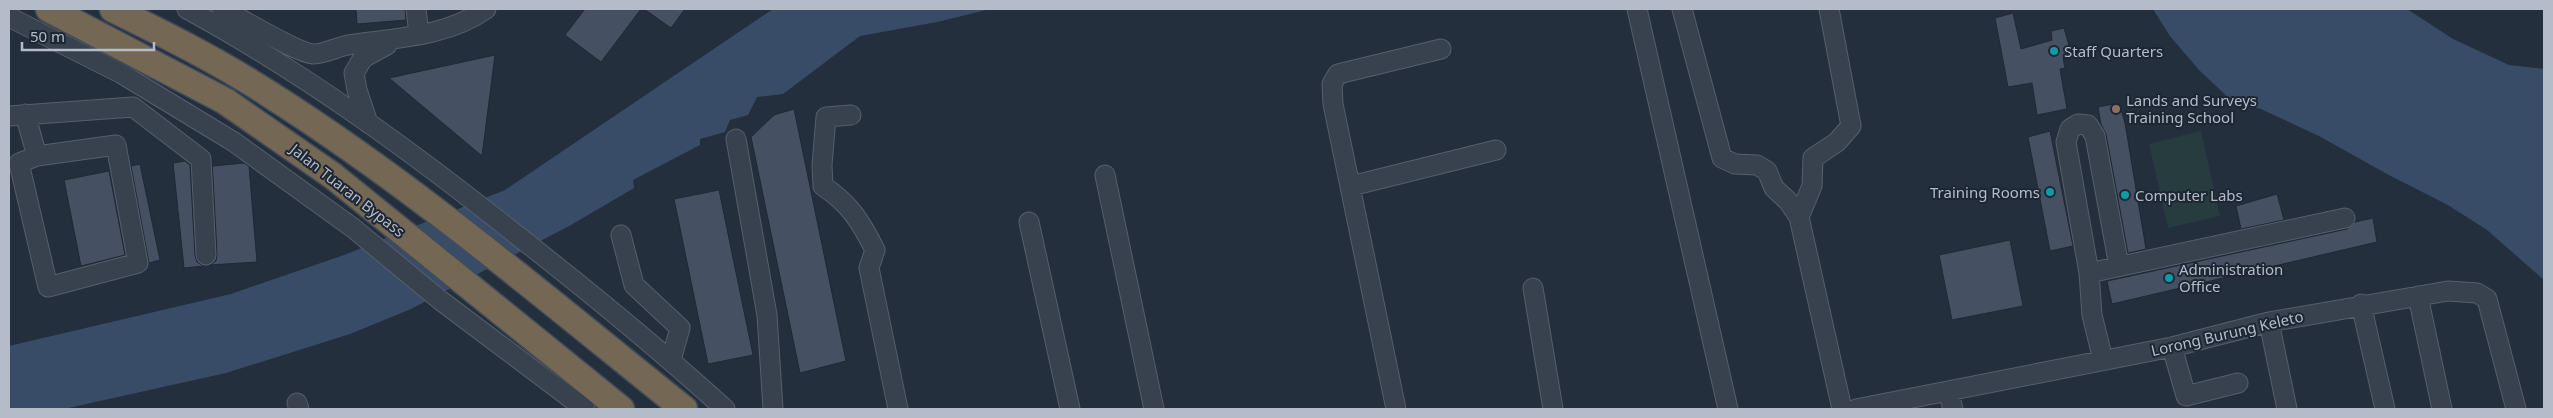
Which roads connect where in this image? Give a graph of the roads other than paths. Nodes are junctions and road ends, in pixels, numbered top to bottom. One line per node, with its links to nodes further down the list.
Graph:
1 (49, 9): 39 (highway, Jalan Tuaran Bypass)
2 (113, 9): 40 (highway, Jalan Tuaran Bypass)
3 (187, 9): 16 (street)
4 (222, 9): 12 (street)
5 (416, 9): 11 (street)
6 (486, 9): 11 (street)
7 (1637, 9): 48 (street)
8 (1682, 9): 22 (street)
9 (1829, 9): 22 (street)
10 (9, 17): 38 (street)
11 (419, 34): 12 (street)
12 (394, 40): 16 (street)
13 (1441, 49): 21 (street)
14 (17, 115): 19 (street); 26 (street)
15 (851, 116): 43 (street)
16 (368, 123): 34 (street)
17 (736, 139): 42 (street)
18 (1496, 150): 21 (street)
19 (37, 156): 19 (street)
20 (1105, 175): 45 (street)
21 (1351, 186): 46 (street)
22 (1799, 217): 49 (street)
23 (2345, 218): 27 (street)
24 (1029, 222): 44 (street)
25 (621, 235): 34 (street)
26 (206, 255)
27 (2119, 266): 28 (street); 28 (street)
28 (2089, 273): 35 (street)
29 (1533, 288): 47 (street)
30 (2418, 296): 31 (street, Lorong Burung Keleto); 54 (street); 55 (street, Lorong Burung Keleto)
31 (2362, 304): 32 (street, Lorong Burung Keleto); 53 (street)
32 (2270, 322): 33 (street, Lorong Burung Keleto); 52 (street)
33 (2172, 347): 35 (street, Lorong Burung Keleto); 36 (street)
34 (671, 360): 41 (street)
35 (2103, 360): 37 (street, Lorong Burung Keleto)
36 (2238, 383)
37 (1948, 391): 50 (street, Lorong Burung Keleto); 51 (street)
38 (585, 409)
39 (621, 409)
40 (684, 409)
41 (725, 409)
42 (773, 409)
43 (898, 409)
44 (1070, 409)
45 (1154, 409)
46 (1396, 409)
47 (1552, 409)
48 (1728, 409)
49 (1842, 409)
50 (1856, 409)
51 (1953, 409)
52 (2288, 409)
53 (2385, 409)
54 (2442, 409)
55 (2516, 409)

